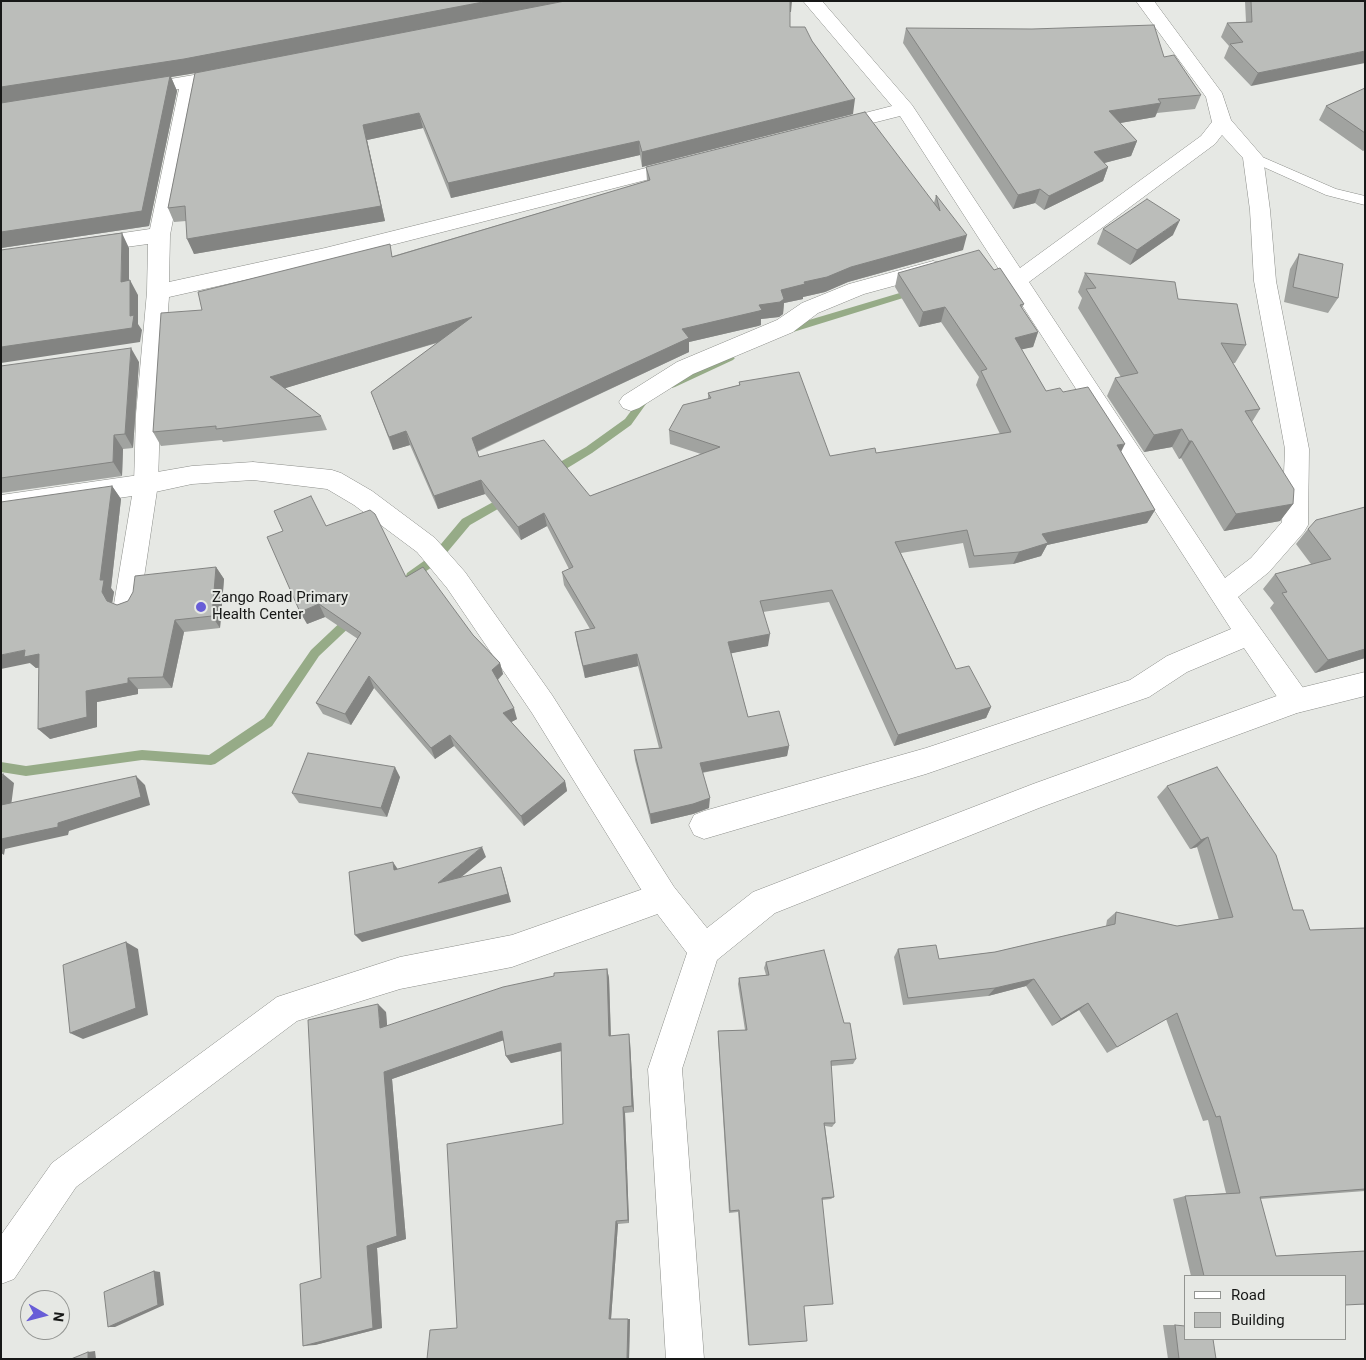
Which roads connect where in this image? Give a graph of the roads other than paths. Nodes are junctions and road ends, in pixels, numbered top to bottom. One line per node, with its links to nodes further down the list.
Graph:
1 (812, 1): 6 (street)
2 (1145, 1): 7 (street)
3 (248, 71): 4 (street)
4 (190, 82): 5 (street); 12 (street)
5 (114, 94)
6 (904, 109): 8 (street); 15 (street)
7 (1222, 122): 9 (street); 15 (street)
8 (818, 131)
9 (1253, 157): 11 (lane); 20 (street)
10 (702, 160): 16 (street)
11 (1365, 201)
12 (159, 235): 13 (street); 16 (street)
13 (70, 247)
14 (952, 262): 17 (street)
15 (1018, 280): 20 (street)
16 (158, 292): 18 (street)
17 (631, 402)
18 (146, 484): 19 (street); 21 (street); 26 (street)
19 (1, 505)
20 (1222, 595): 22 (street)
21 (127, 604)
22 (1249, 633): 24 (street); 25 (street)
23 (1365, 684): 24 (street)
24 (1296, 701): 27 (street)
25 (704, 825)
26 (663, 897): 27 (street); 28 (street)
27 (704, 950): 29 (street)
28 (1, 1266)
29 (686, 1359)

